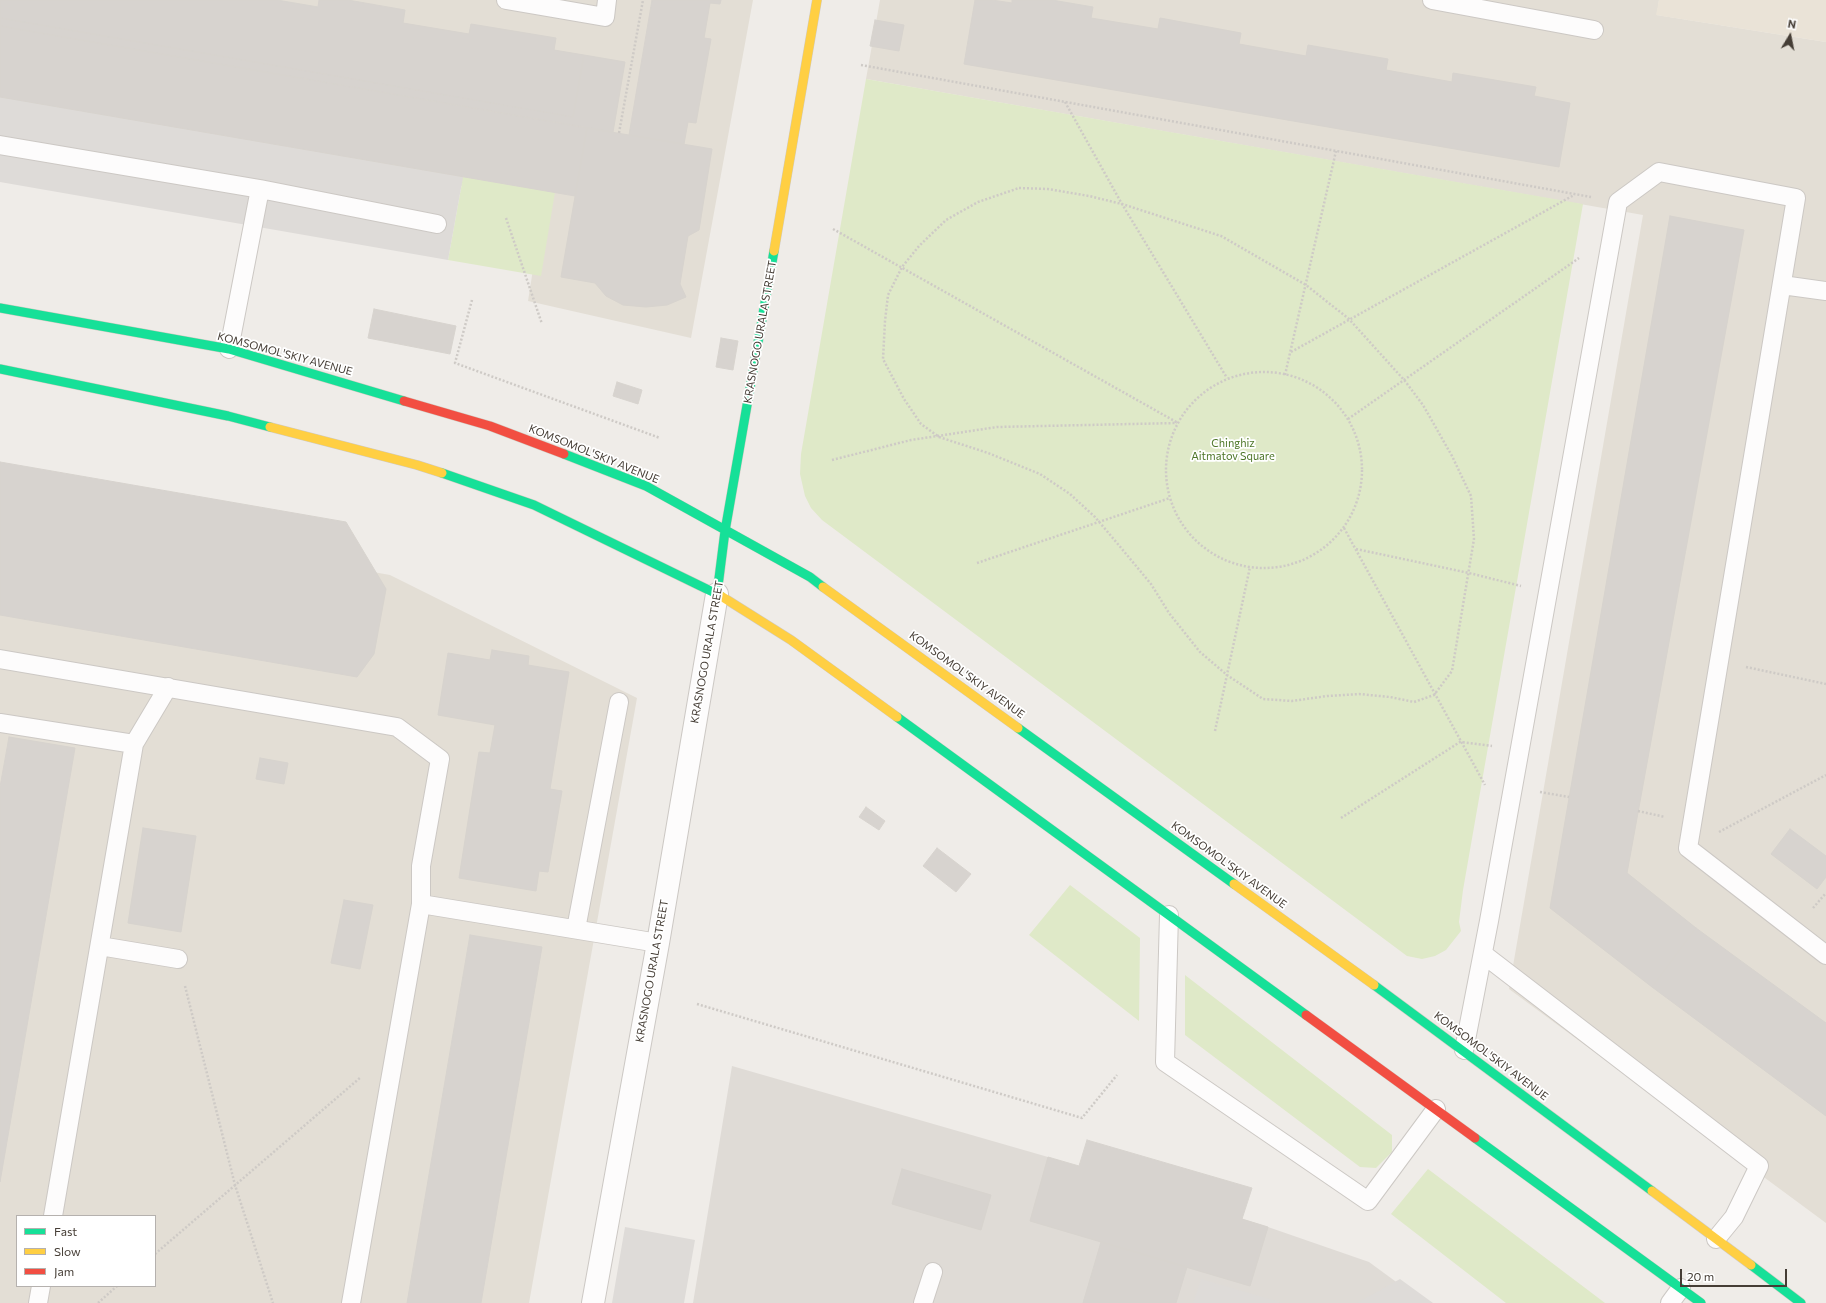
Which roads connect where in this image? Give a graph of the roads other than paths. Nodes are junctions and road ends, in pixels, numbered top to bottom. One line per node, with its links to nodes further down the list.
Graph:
1 (506, 0): 2 (lane)
2 (607, 0)
3 (817, 0): 15 (main road, KRASNOGO URALA STREET)
4 (1432, 0): 5 (lane)
5 (1506, 7): 6 (lane)
6 (1594, 30)
7 (0, 145): 8 (lane)
8 (260, 189): 9 (lane); 13 (lane)
9 (437, 224)
10 (1782, 285): 11 (lane); 27 (lane); 28 (lane)
11 (1826, 291)
12 (0, 308): 13 (main road, KOMSOMOL'SKIY AVENUE)
13 (229, 349): 15 (main road, KOMSOMOL'SKIY AVENUE)
14 (0, 369): 16 (main road)
15 (725, 531): 16 (main road, KRASNOGO URALA STREET); 30 (main road, KOMSOMOL'SKIY AVENUE)
16 (718, 594): 23 (main road); 25 (street, KRASNOGO URALA STREET)
17 (0, 659): 18 (lane)
18 (168, 687): 21 (lane); 22 (lane)
19 (619, 702): 24 (lane)
20 (0, 723): 21 (lane)
21 (134, 744): 26 (lane)
22 (421, 904): 24 (lane); 38 (lane)
23 (1169, 915): 31 (main road); 31 (lane)
24 (576, 929): 25 (lane)
25 (658, 943): 39 (street, KRASNOGO URALA STREET)
26 (100, 946): 29 (lane); 32 (lane)
27 (1483, 954): 30 (lane); 33 (lane)
28 (1826, 955)
29 (178, 959)
30 (1464, 1050): 33 (main road, KOMSOMOL'SKIY AVENUE)
31 (1436, 1109): 36 (main road)
32 (53, 1215)
33 (1716, 1239): 43 (main road, KOMSOMOL'SKIY AVENUE)
34 (933, 1272): 40 (lane)
35 (41, 1287): 37 (lane)
36 (1681, 1288): 41 (lane); 42 (main road)
37 (38, 1303)
38 (351, 1303)
39 (593, 1303)
40 (923, 1303)
41 (1670, 1303)
42 (1701, 1303)
43 (1801, 1303)

